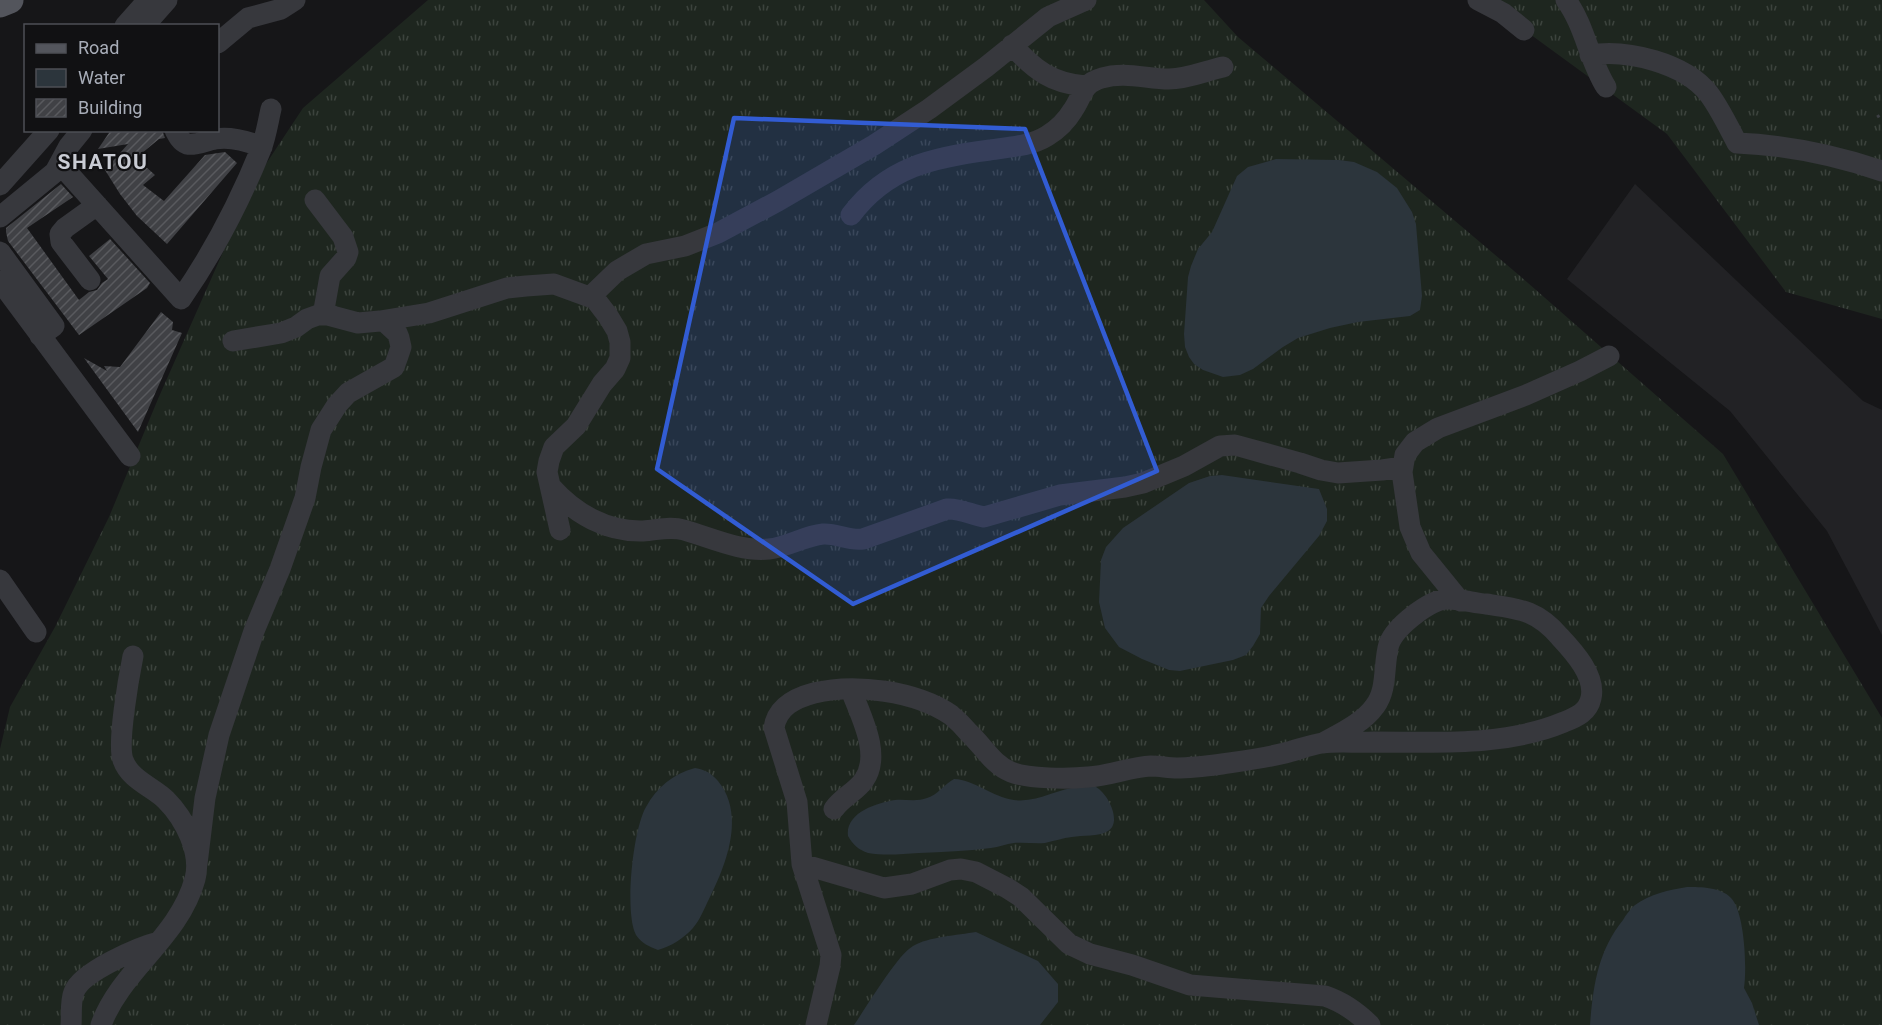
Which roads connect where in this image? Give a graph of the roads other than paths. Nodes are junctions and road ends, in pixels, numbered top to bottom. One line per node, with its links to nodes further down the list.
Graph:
1 (10, 0): 8 (main road)
2 (148, 0): 9 (street)
3 (166, 0): 9 (street)
4 (295, 0): 11 (street)
5 (1086, 0): 12 (street)
6 (1478, 0): 10 (street)
7 (1566, 0): 13 (street)
8 (0, 4)
9 (133, 24)
10 (1524, 30)
11 (219, 42)
12 (1012, 45): 15 (street); 34 (street)
13 (1590, 56): 16 (street); 25 (street)
14 (1222, 66): 15 (street)
15 (1086, 86): 29 (street)
16 (1606, 87)
17 (271, 109): 22 (street)
18 (28, 132): 23 (street)
19 (47, 132): 26 (street)
20 (80, 132): 24 (street)
21 (176, 132): 22 (street)
22 (262, 147): 28 (street)
23 (0, 164)
24 (60, 164): 28 (street); 30 (street)
25 (1882, 171)
26 (0, 185)
27 (315, 200): 35 (street)
28 (97, 205): 32 (street)
29 (851, 215)
30 (0, 217)
31 (0, 252): 37 (street)
32 (90, 280)
33 (0, 281): 37 (street)
34 (590, 297): 36 (street); 42 (street)
35 (323, 315): 36 (street); 38 (street)
36 (384, 321): 51 (street)
37 (40, 336): 40 (street)
38 (233, 341)
39 (1609, 356): 41 (street)
40 (130, 456)
41 (1402, 467): 42 (street); 45 (street)
42 (551, 487): 43 (street)
43 (560, 530)
44 (0, 579): 46 (street)
45 (1460, 601): 49 (street); 49 (street)
46 (36, 632)
47 (133, 656): 51 (street)
48 (851, 690): 49 (street); 50 (street); 52 (street)
49 (1323, 743)
50 (834, 809)
51 (197, 864): 53 (street)
52 (802, 864): 56 (street); 57 (street)
53 (159, 942): 54 (street); 55 (street)
54 (71, 1025)
55 (101, 1025)
56 (816, 1025)
57 (1370, 1025)

